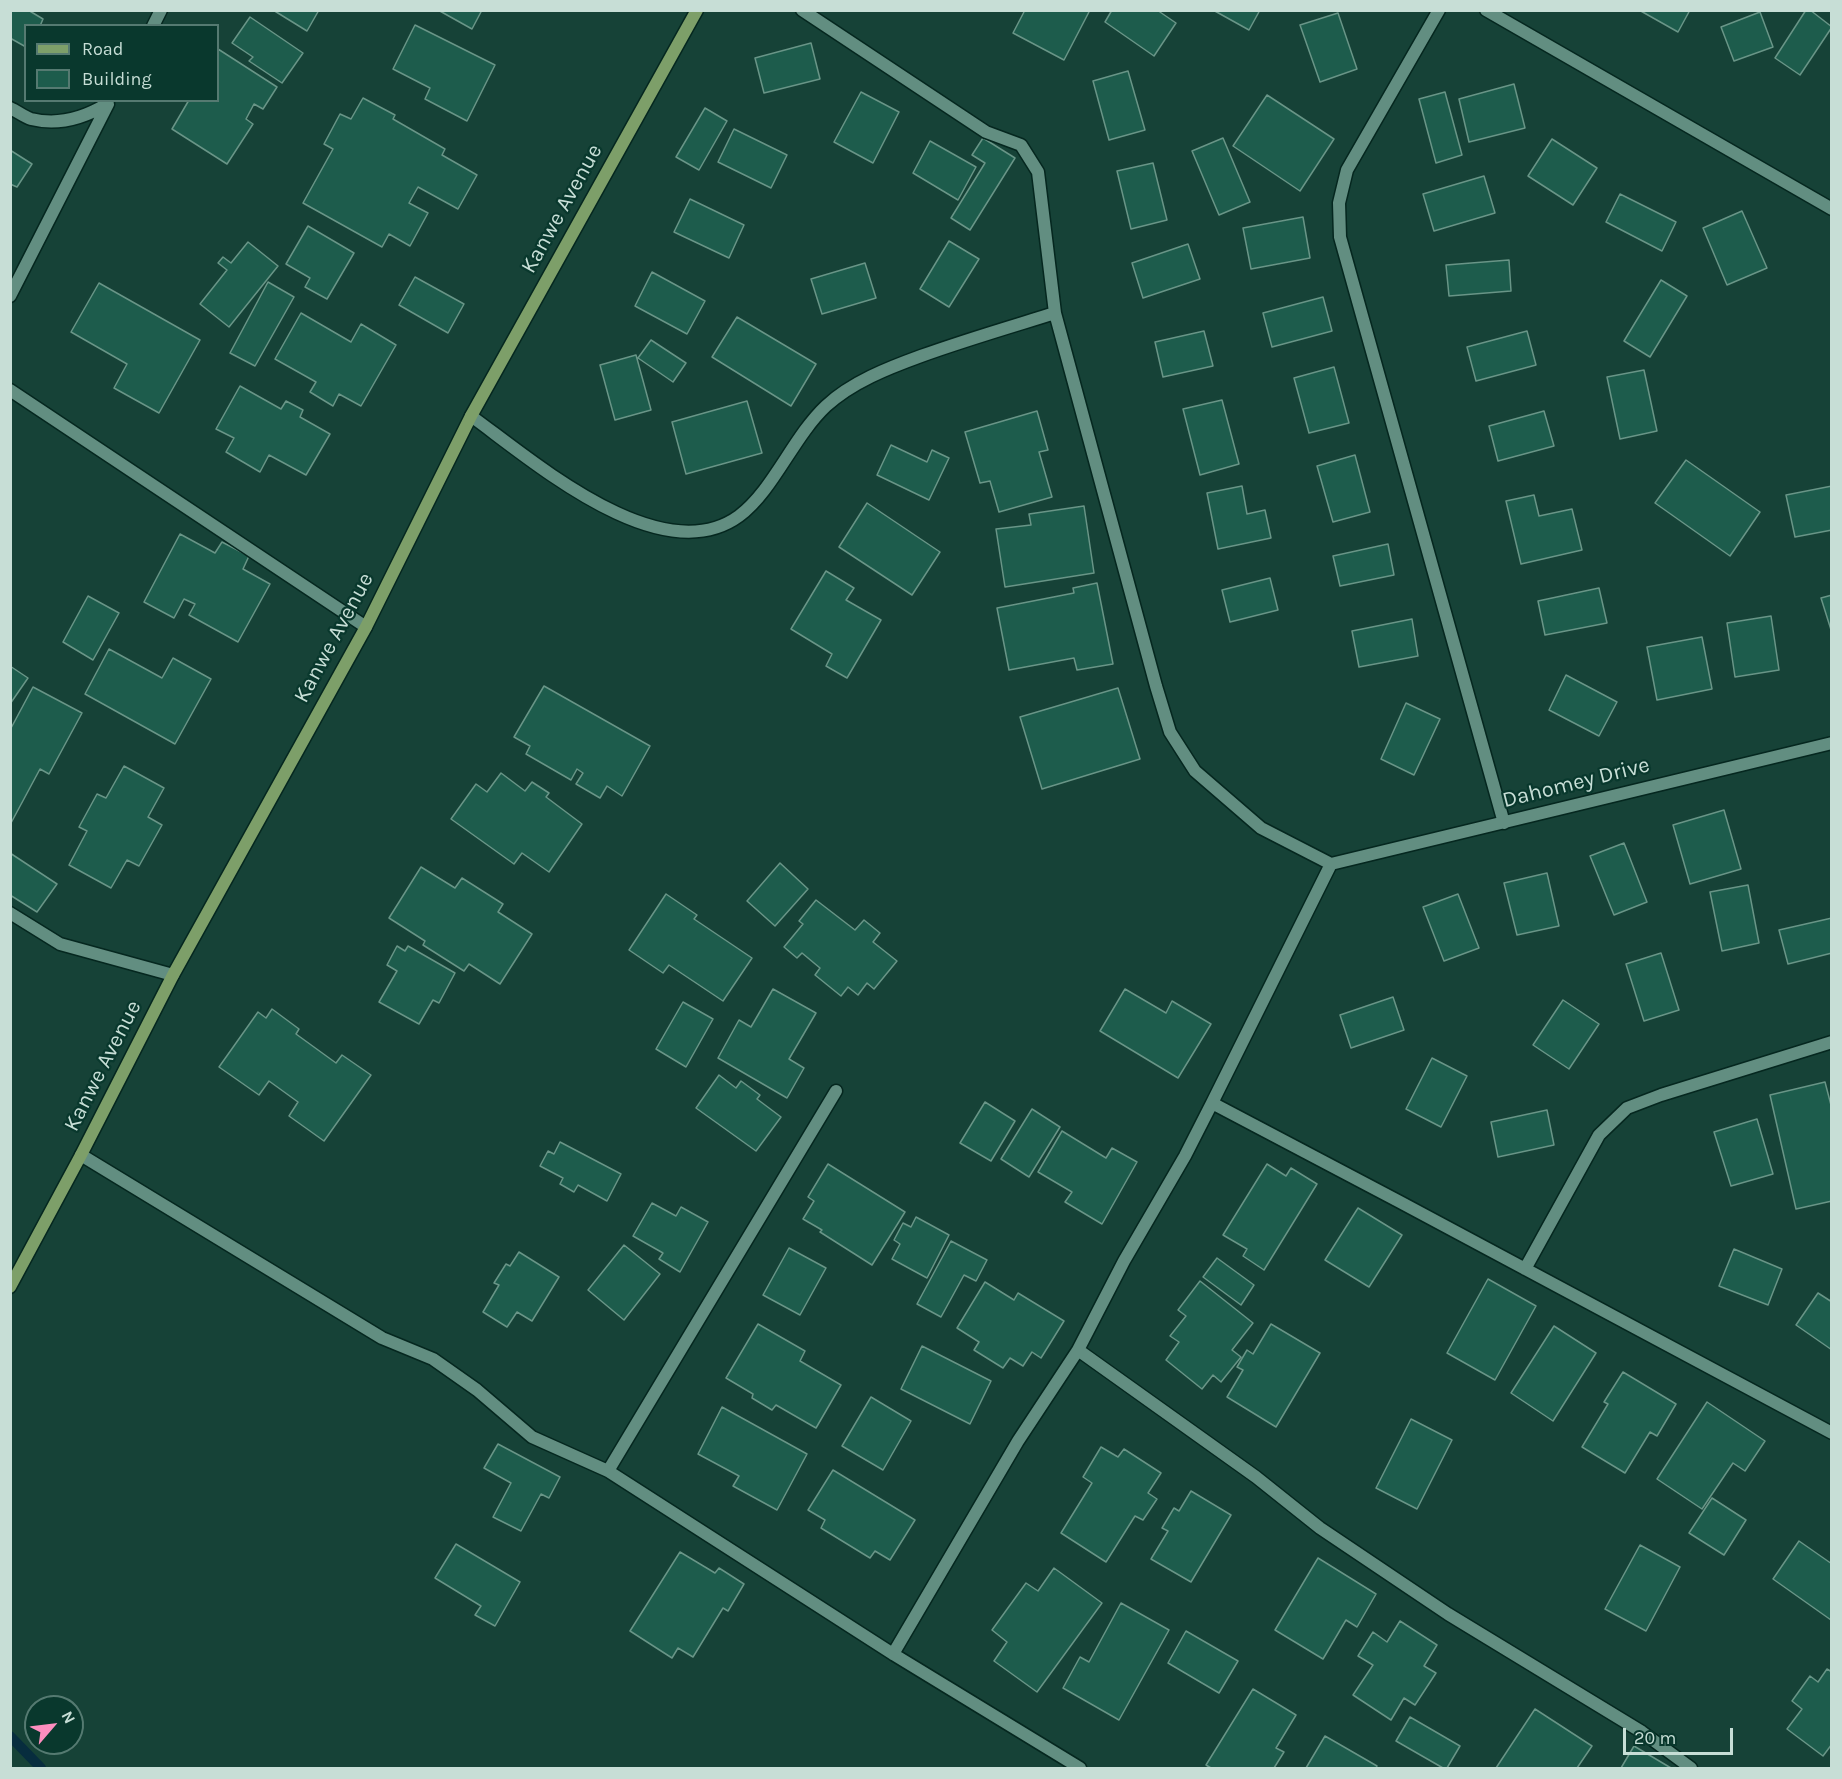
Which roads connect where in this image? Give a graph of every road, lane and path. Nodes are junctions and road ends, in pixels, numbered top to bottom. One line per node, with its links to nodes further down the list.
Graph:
1 (161, 10): 6 (street)
2 (697, 10): 13 (main road, Kanwe Avenue)
3 (802, 10): 11 (street)
4 (1439, 10): 16 (street)
5 (1485, 10): 9 (street)
6 (154, 24)
7 (109, 102): 8 (street); 10 (street)
8 (10, 108)
9 (1832, 208)
10 (10, 296)
11 (1055, 313): 13 (street); 17 (street)
12 (10, 390): 14 (street)
13 (471, 416): 14 (main road, Kanwe Avenue)
14 (366, 627): 19 (main road, Kanwe Avenue)
15 (1832, 742): 16 (street, Dahomey Drive)
16 (1504, 823): 17 (street, Dahomey Drive)
17 (1331, 864): 22 (street)
18 (10, 913): 19 (street)
19 (173, 975): 23 (main road, Kanwe Avenue)
20 (1832, 1042): 24 (street)
21 (836, 1091): 28 (street)
22 (1212, 1103): 24 (street); 26 (street)
23 (81, 1155): 25 (main road, Kanwe Avenue); 28 (street)
24 (1525, 1269): 27 (street)
25 (10, 1287)
26 (1078, 1350): 29 (street); 31 (street)
27 (1832, 1433)
28 (608, 1472): 29 (street)
29 (893, 1654): 30 (street)
30 (1080, 1768)
31 (1691, 1768)

